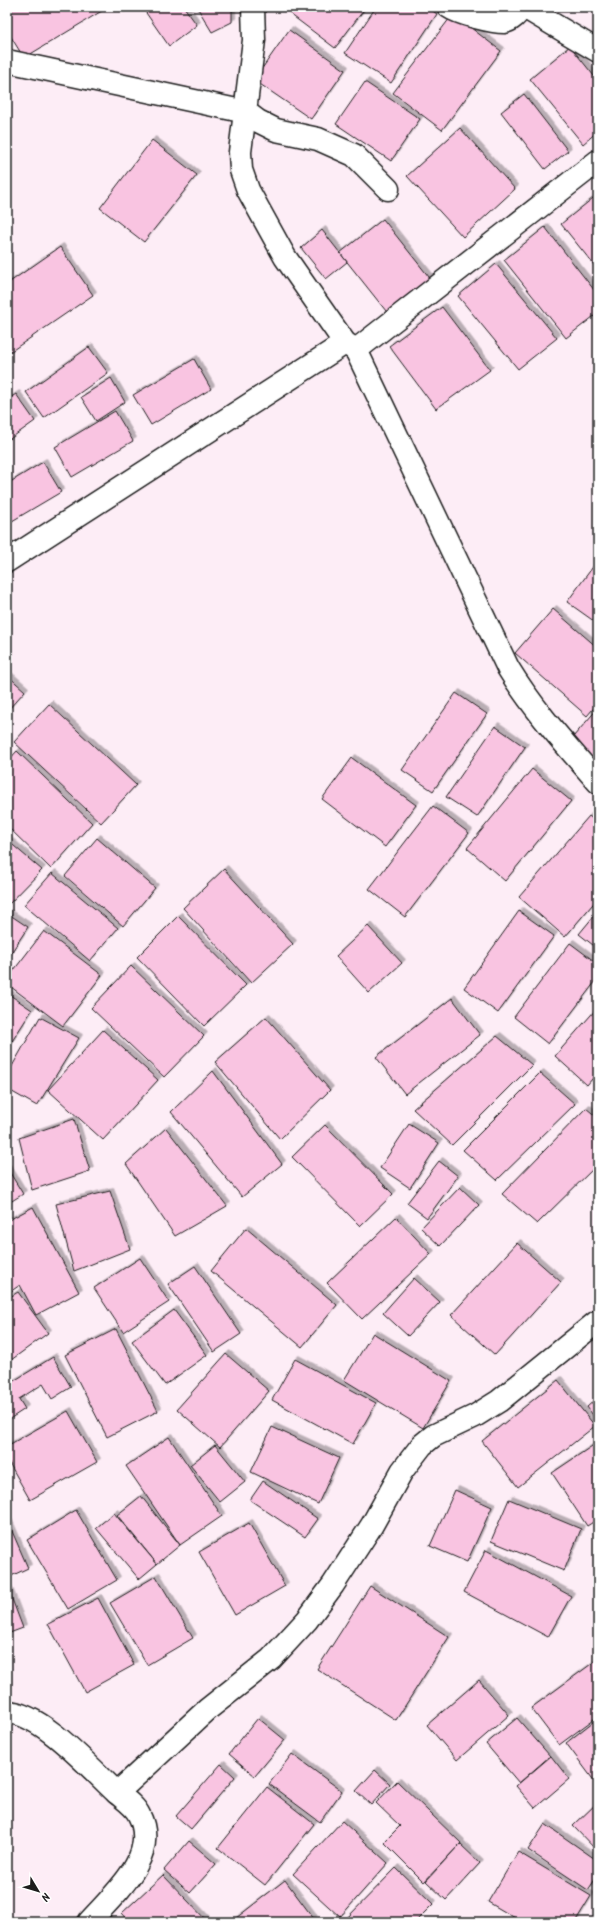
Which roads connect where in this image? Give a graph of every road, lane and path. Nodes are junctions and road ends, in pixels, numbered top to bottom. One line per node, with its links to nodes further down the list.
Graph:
1 (253, 7): 6 (street)
2 (449, 7): 3 (street)
3 (523, 7): 4 (street)
4 (598, 51)
5 (7, 62): 6 (street)
6 (246, 112): 8 (street); 9 (street)
7 (598, 161): 9 (street)
8 (388, 189)
9 (351, 347): 10 (street); 11 (street)
10 (7, 561)
11 (598, 782)
12 (598, 1322): 14 (street)
13 (7, 1712): 14 (street)
14 (117, 1792): 15 (street)
15 (89, 1922)

